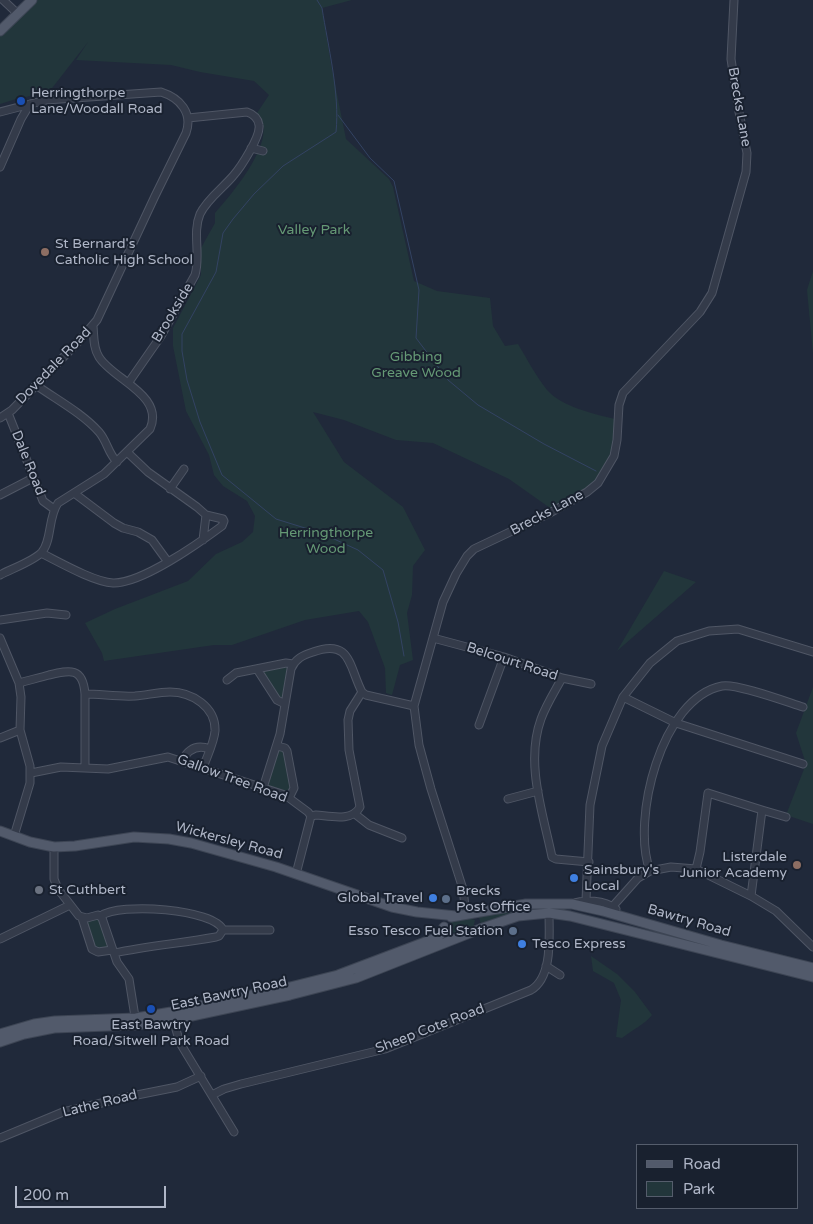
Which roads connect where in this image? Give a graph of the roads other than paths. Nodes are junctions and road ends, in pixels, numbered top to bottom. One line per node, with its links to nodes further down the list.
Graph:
1 (3, 0): 4 (street)
2 (32, 0): 4 (main road)
3 (734, 0): 35 (street, Brecks Lane)
4 (18, 14): 5 (main road)
5 (0, 31)
6 (30, 104): 7 (street); 9 (street); 10 (street)
7 (12, 109): 8 (street); 10 (street)
8 (0, 112)
9 (188, 118): 11 (street, Brookside); 14 (street, Dovedale Road)
10 (21, 119): 13 (street)
11 (251, 148): 12 (street); 15 (street, Brookside)
12 (263, 151)
13 (0, 167)
14 (93, 326): 15 (street); 16 (street, Dovedale Road)
15 (128, 382): 19 (street)
16 (36, 385): 17 (street, Dovedale Road); 20 (street)
17 (8, 414): 18 (street, Dovedale Road); 22 (street, Dale Road)
18 (0, 418)
19 (126, 452): 20 (street); 23 (street)
20 (117, 462): 24 (street)
21 (184, 470): 23 (street)
22 (33, 478): 25 (street); 26 (street, Dale Road)
23 (170, 489): 27 (street)
24 (74, 493): 26 (street); 30 (street)
25 (0, 496)
26 (54, 509): 29 (street)
27 (206, 515): 28 (street); 28 (street)
28 (203, 540): 30 (street)
29 (41, 553): 30 (street); 31 (street)
30 (168, 562)
31 (0, 575)
32 (66, 615): 33 (street)
33 (0, 620)
34 (0, 638): 42 (street)
35 (433, 638): 37 (street, Belcourt Road); 48 (street, Brecks Lane)
36 (813, 652): 46 (street)
37 (504, 657): 40 (street, Belcourt Road); 51 (street)
38 (293, 664): 39 (street); 44 (street); 47 (street)
39 (257, 669): 41 (street); 47 (street)
40 (562, 678): 43 (street, Belcourt Road); 62 (street)
41 (227, 680)
42 (19, 683): 45 (street); 52 (street)
43 (591, 684)
44 (362, 692): 48 (street); 66 (street)
45 (85, 694): 55 (street); 58 (street)
46 (623, 697): 50 (street); 73 (street)
47 (285, 704): 54 (street)
48 (414, 706): 84 (street, Brecks Lane)
49 (803, 707): 50 (street)
50 (676, 723): 57 (street); 75 (street)
51 (479, 725)
52 (20, 730): 53 (street); 60 (street)
53 (0, 738)
54 (277, 746): 61 (street); 63 (street)
55 (210, 748): 56 (street); 59 (street)
56 (182, 761): 58 (street, Gallow Tree Road); 59 (street, Gallow Tree Road)
57 (803, 764)
58 (85, 768): 60 (street, Gallow Tree Road)
59 (203, 768): 61 (street, Gallow Tree Road)
60 (30, 773): 71 (street)
61 (263, 788): 63 (street, Gallow Tree Road)
62 (538, 791): 64 (street); 73 (street)
63 (289, 798): 67 (street, Gallow Tree Road)
64 (508, 799)
65 (762, 810): 68 (street); 74 (street); 77 (street)
66 (355, 814): 67 (street); 70 (street)
67 (310, 816): 76 (street)
68 (786, 817)
69 (0, 831): 71 (main road, Wickersley Road)
70 (398, 834)
71 (14, 836): 72 (main road, Wickersley Road)
72 (54, 846): 76 (main road, Wickersley Road); 80 (street)
73 (589, 862): 78 (street)
74 (696, 869): 75 (street); 77 (street)
75 (650, 871): 81 (street)
76 (296, 874): 82 (main road, Wickersley Road)
77 (751, 896): 96 (street)
78 (586, 900): 79 (street); 81 (street)
79 (572, 904): 84 (main road, Bawtry Road); 87 (main road, Bawtry Road)
80 (70, 905): 88 (street); 94 (street)
81 (613, 906): 87 (street)
82 (417, 912): 86 (main road, Wickersley Road); 89 (main road, Wickersley Road)
83 (549, 914): 90 (main road, Bawtry Road); 91 (main road, Bawtry Road); 100 (street, Sheep Cote Road)
84 (470, 915): 86 (main road, Bawtry Road); 90 (main road)
85 (101, 916): 88 (street); 92 (street); 97 (street)
86 (456, 916): 89 (main road)
87 (621, 916): 91 (main road); 99 (main road, Bawtry Road)
88 (82, 918): 97 (street)
89 (444, 926): 95 (main road, Wickersley Road); 104 (main road, East Bawtry Road)
90 (480, 929): 95 (main road, Bawtry Road)
91 (620, 929): 103 (main road, Bawtry Road)
92 (223, 930): 93 (street); 97 (street)
93 (270, 930)
94 (0, 939)
95 (456, 939): 104 (main road, East Bawtry Road)
96 (813, 947)
97 (113, 952): 105 (street)
98 (813, 962): 99 (street)
99 (800, 965): 101 (main road, Bawtry Road)
100 (546, 966): 102 (street); 109 (street, Sheep Cote Road)
101 (813, 968)
102 (560, 975)
103 (813, 977)
104 (172, 1016): 105 (main road, East Bawtry Road); 108 (street)
105 (136, 1022): 106 (main road, East Bawtry Road); 107 (main road, East Bawtry Road)
106 (0, 1034)
107 (0, 1042)
108 (201, 1076): 109 (street); 111 (street, Lathe Road)
109 (212, 1095): 110 (street)
110 (234, 1132)
111 (0, 1138)

